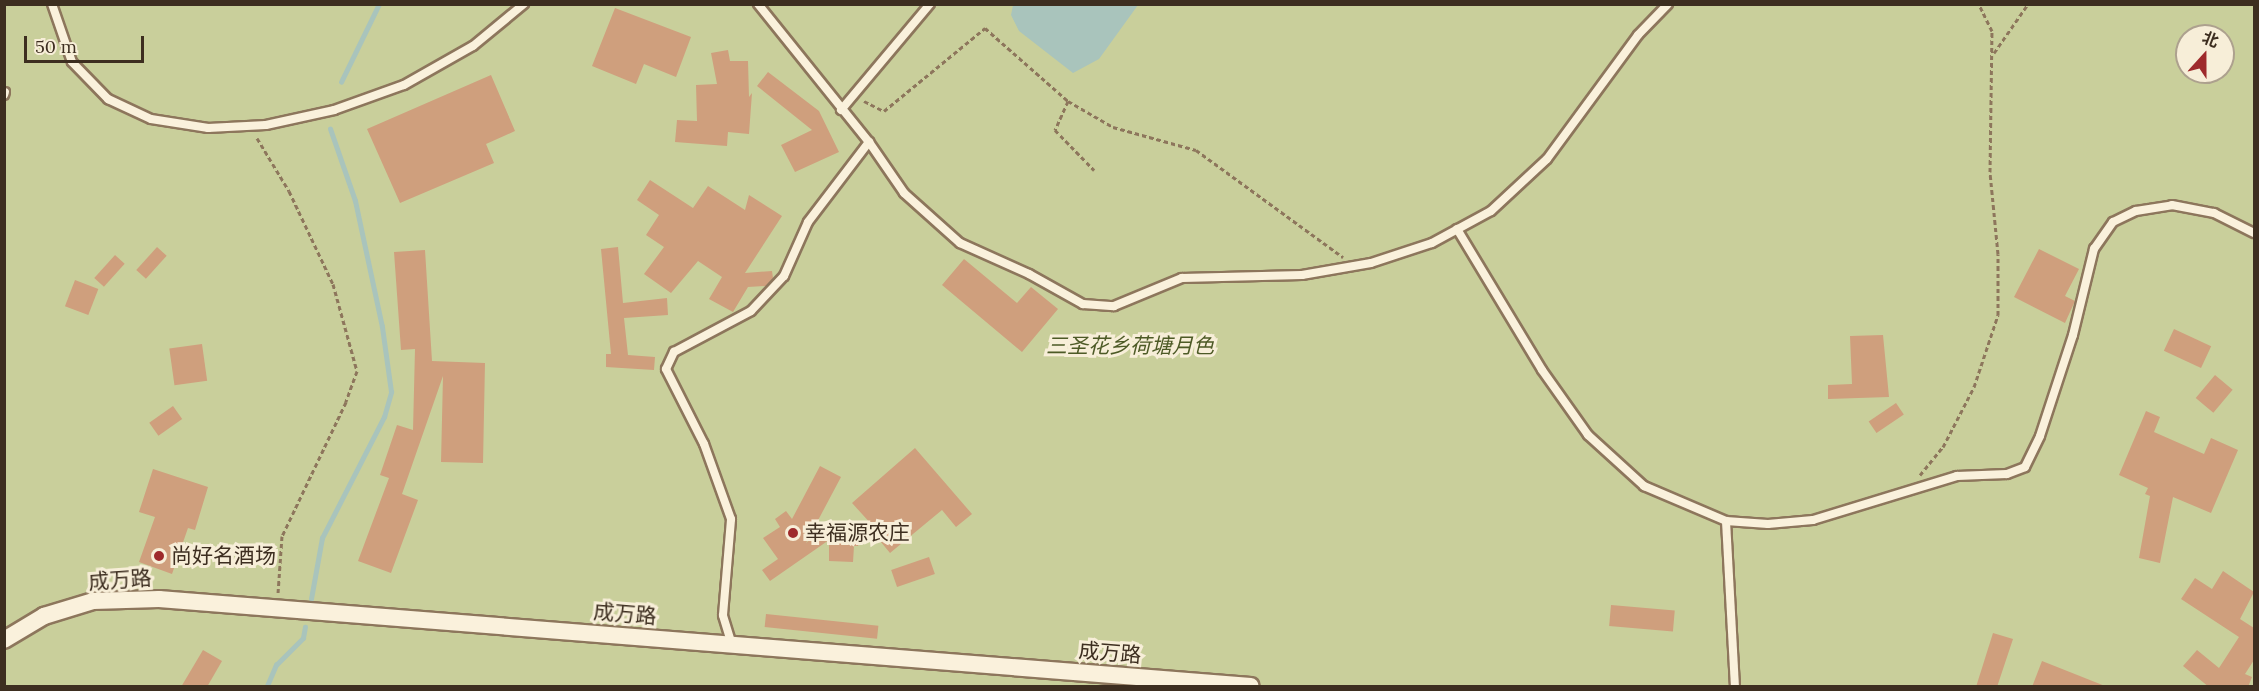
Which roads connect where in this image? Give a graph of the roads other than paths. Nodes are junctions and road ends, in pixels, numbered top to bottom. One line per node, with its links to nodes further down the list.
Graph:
1 (52, 4): 2 (lane)
2 (524, 4)
3 (758, 4): 6 (lane)
4 (930, 4): 6 (lane)
5 (1668, 4): 8 (lane)
6 (841, 110): 7 (lane)
7 (869, 142): 8 (lane); 12 (lane)
8 (1457, 229): 10 (lane)
9 (2254, 233): 10 (lane)
10 (1726, 521): 14 (lane)
11 (4, 639): 12 (street, 成万路)
12 (732, 645): 13 (street, 成万路)
13 (1251, 687)
14 (1735, 687)

